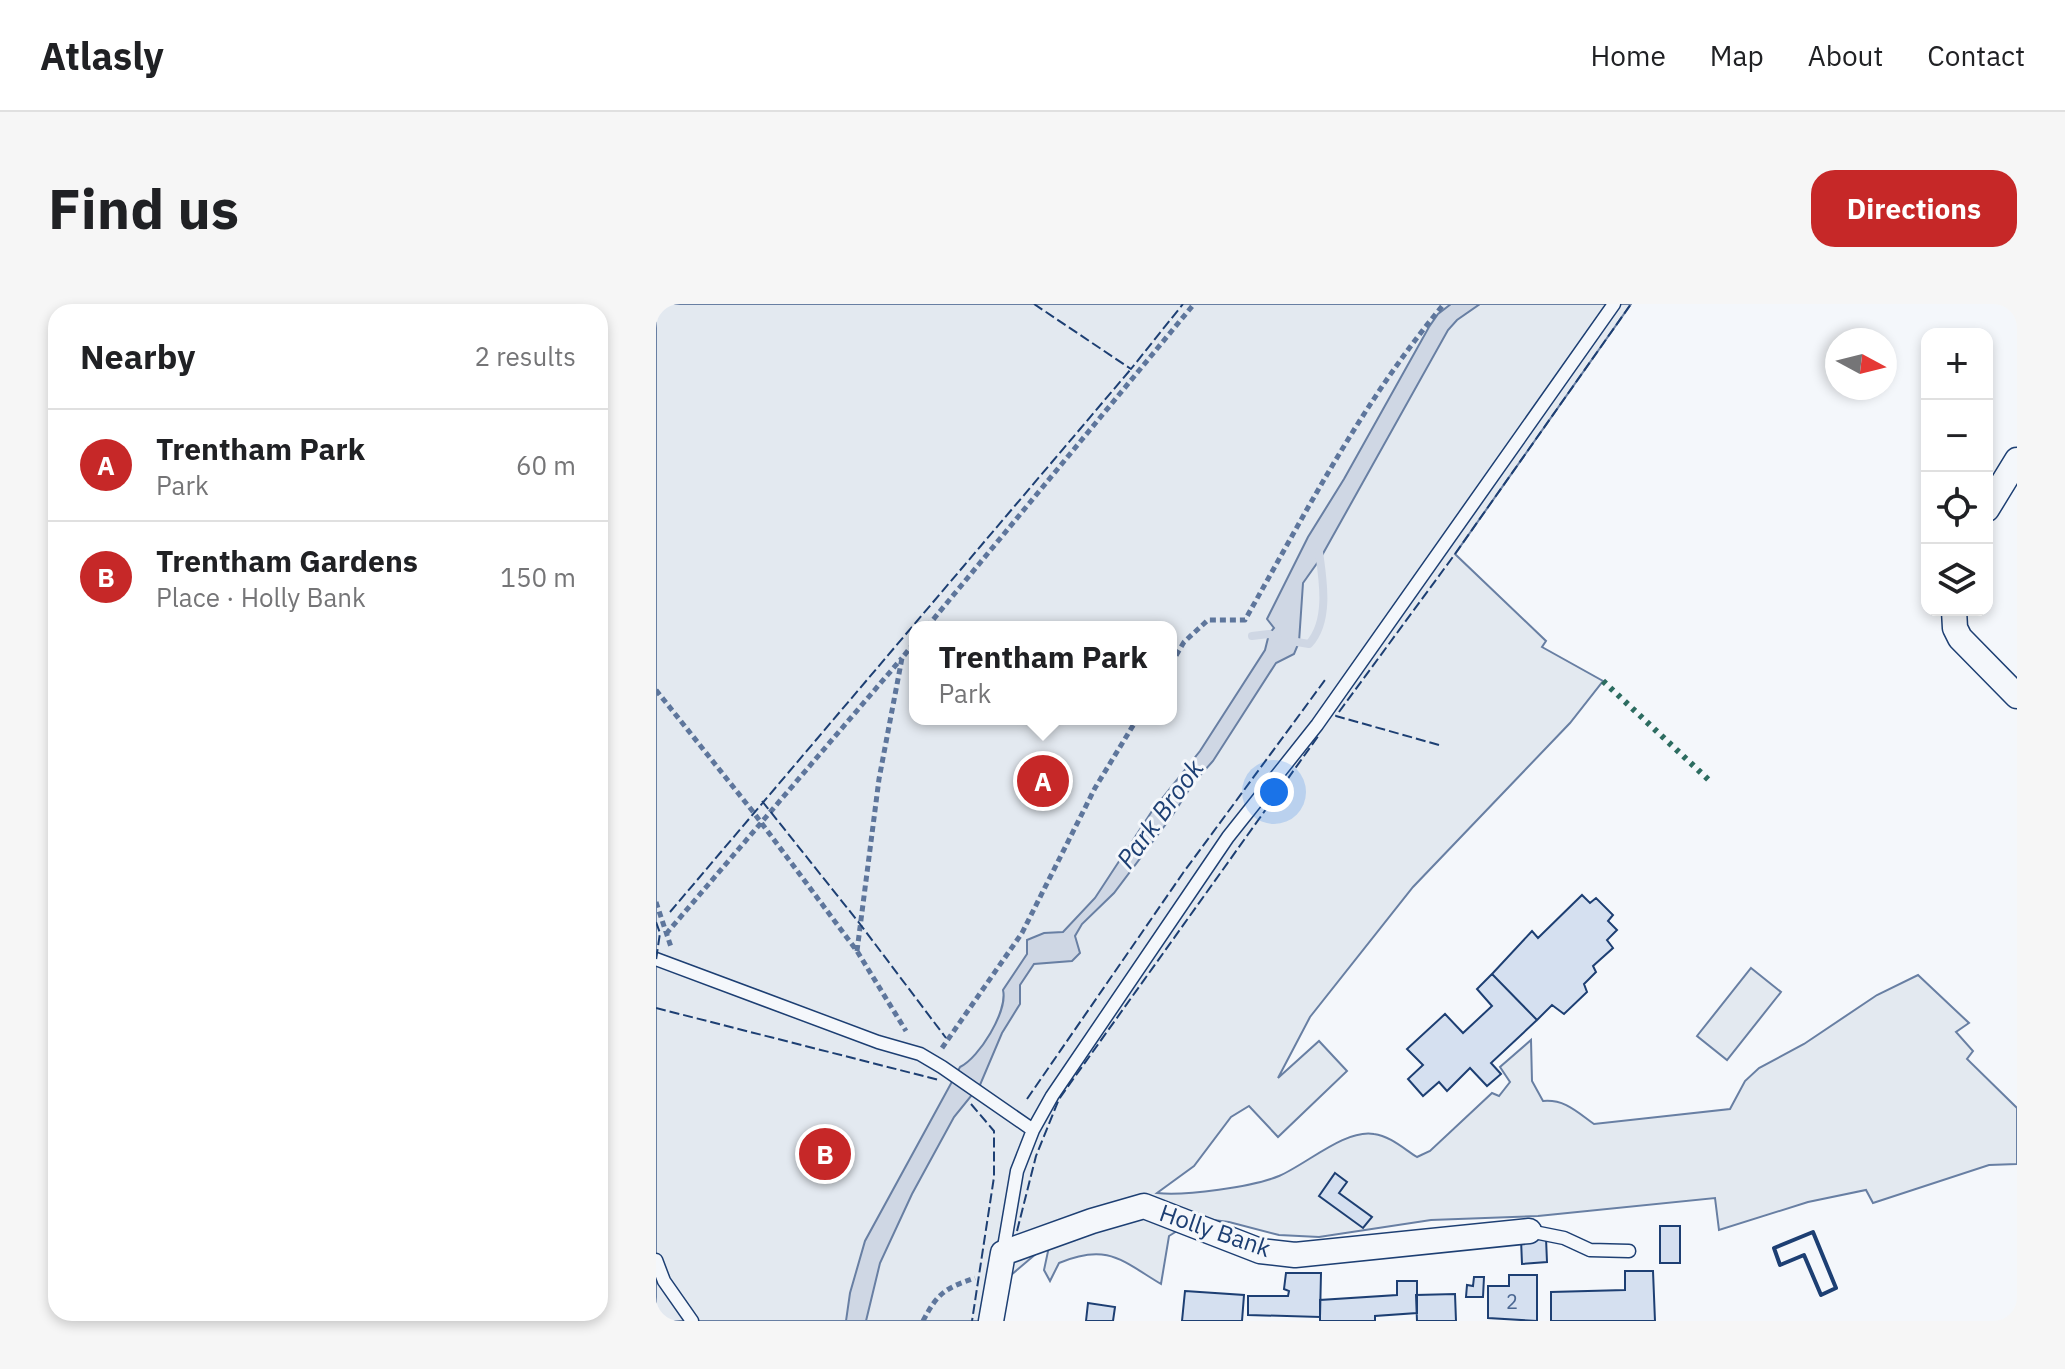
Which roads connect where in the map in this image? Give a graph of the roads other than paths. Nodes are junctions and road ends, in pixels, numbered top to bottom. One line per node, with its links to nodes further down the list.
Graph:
1 (1614, 304): 7 (lane)
2 (2017, 460): 3 (street)
3 (1993, 499)
4 (1954, 616): 5 (street)
5 (2017, 696)
6 (656, 959): 7 (lane)
7 (1033, 1130): 11 (lane)
8 (1529, 1231): 9 (lane); 11 (street, Holly Bank)
9 (1629, 1251)
10 (656, 1260): 12 (lane)
11 (1002, 1264): 13 (street)
12 (692, 1321)
13 (991, 1321)

